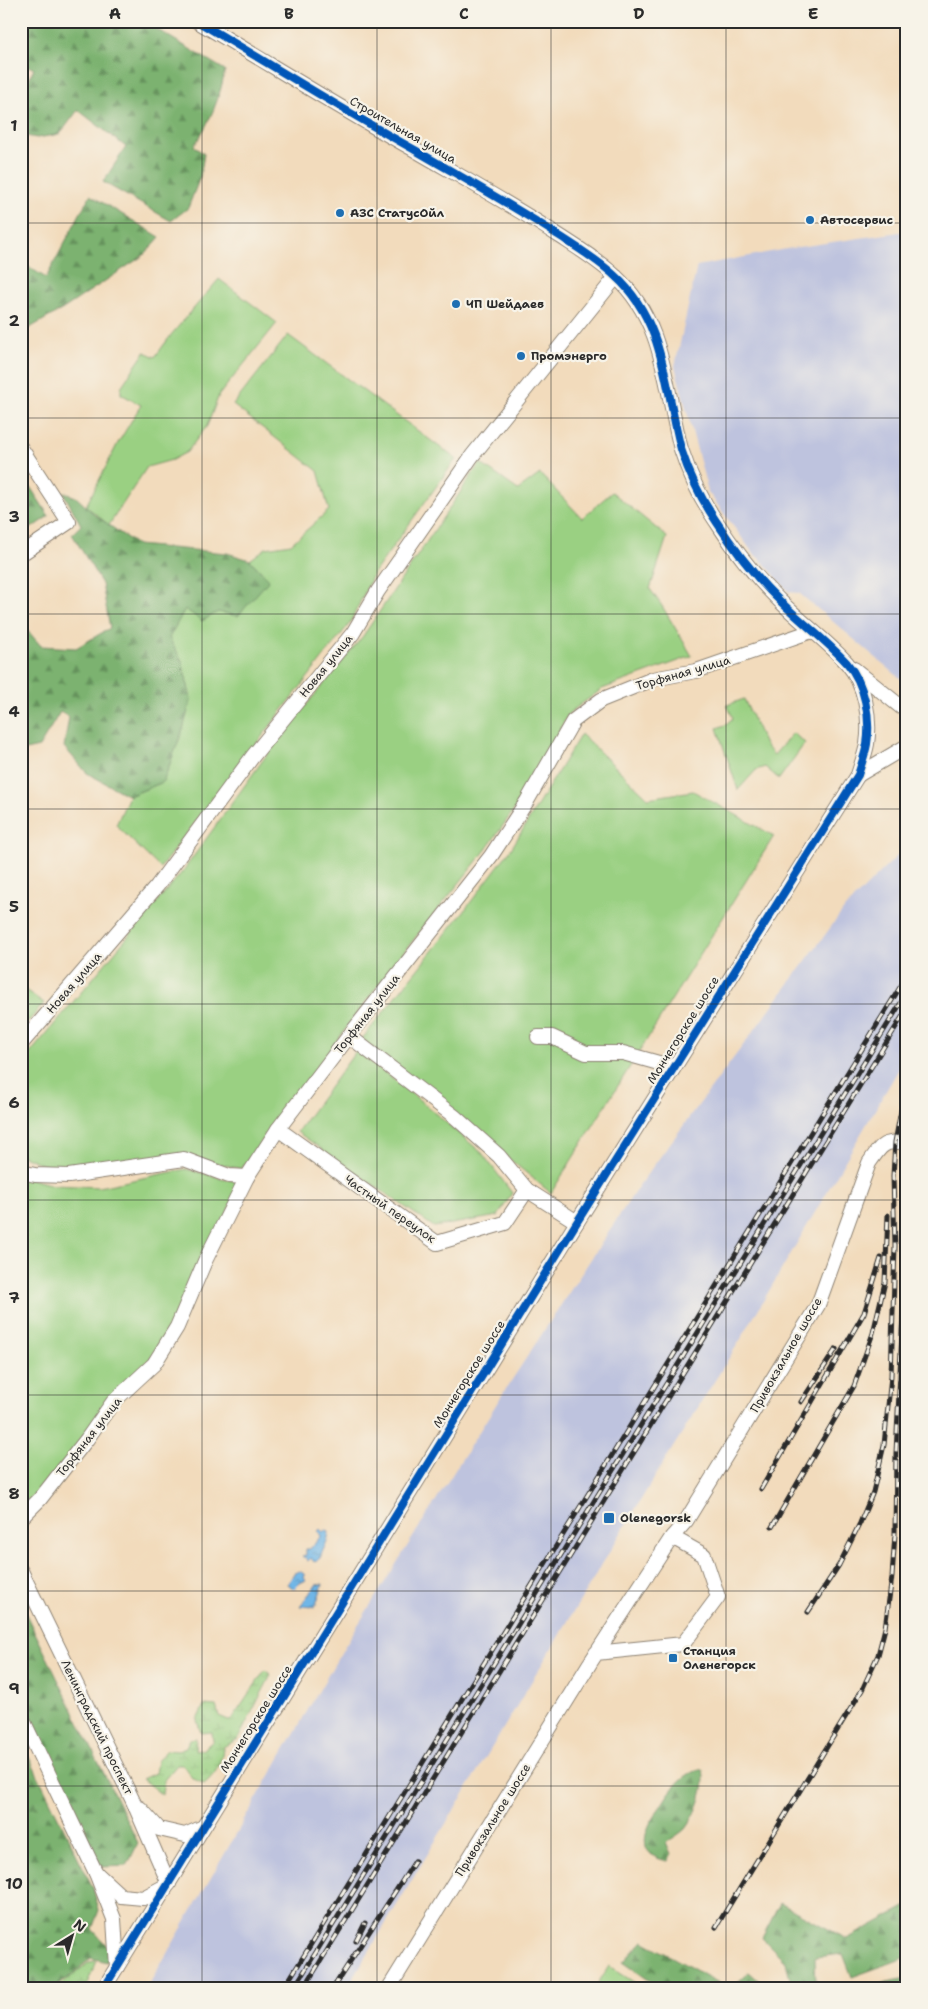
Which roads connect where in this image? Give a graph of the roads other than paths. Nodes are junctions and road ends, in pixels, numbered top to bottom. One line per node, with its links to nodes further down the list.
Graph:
1 (197, 21): 2 (street, Строительная улица)
2 (616, 276): 5 (street, Строительная улица); 12 (street, Новая улица)
3 (21, 448): 4 (street)
4 (21, 554)
5 (812, 631): 6 (street, Строительная улица); 10 (street, Торфяная улица)
6 (848, 664): 7 (street, Строительная улица); 9 (street)
7 (907, 710)
8 (907, 746): 9 (street)
9 (858, 775): 13 (street, Мончегорское шоссе)
10 (348, 1036): 14 (street, Торфяная улица); 18 (street)
11 (538, 1037): 13 (street)
12 (21, 1044)
13 (673, 1067): 19 (street, Мончегорское шоссе)
14 (278, 1129): 17 (street, Торфяная улица); 18 (street, Частный переулок)
15 (901, 1142): 21 (street, Привокзальное шоссе)
16 (21, 1172): 17 (street)
17 (247, 1177): 20 (street, Торфяная улица)
18 (527, 1190): 19 (street)
19 (576, 1222): 26 (street, Мончегорское шоссе)
20 (21, 1518)
21 (672, 1537): 23 (street, Привокзальное шоссе); 23 (street)
22 (21, 1571): 25 (street, Ленинградский проспект)
23 (596, 1653): 31 (street, Привокзальное шоссе)
24 (21, 1716): 27 (street)
25 (133, 1801): 26 (street); 28 (street, Ленинградский проспект)
26 (202, 1827): 28 (street, Мончегорское шоссе)
27 (96, 1873): 28 (street); 29 (street)
28 (169, 1884): 29 (street, Мончегорское шоссе)
29 (117, 1968): 30 (street, Мончегорское шоссе)
30 (104, 1988)
31 (390, 1988)

